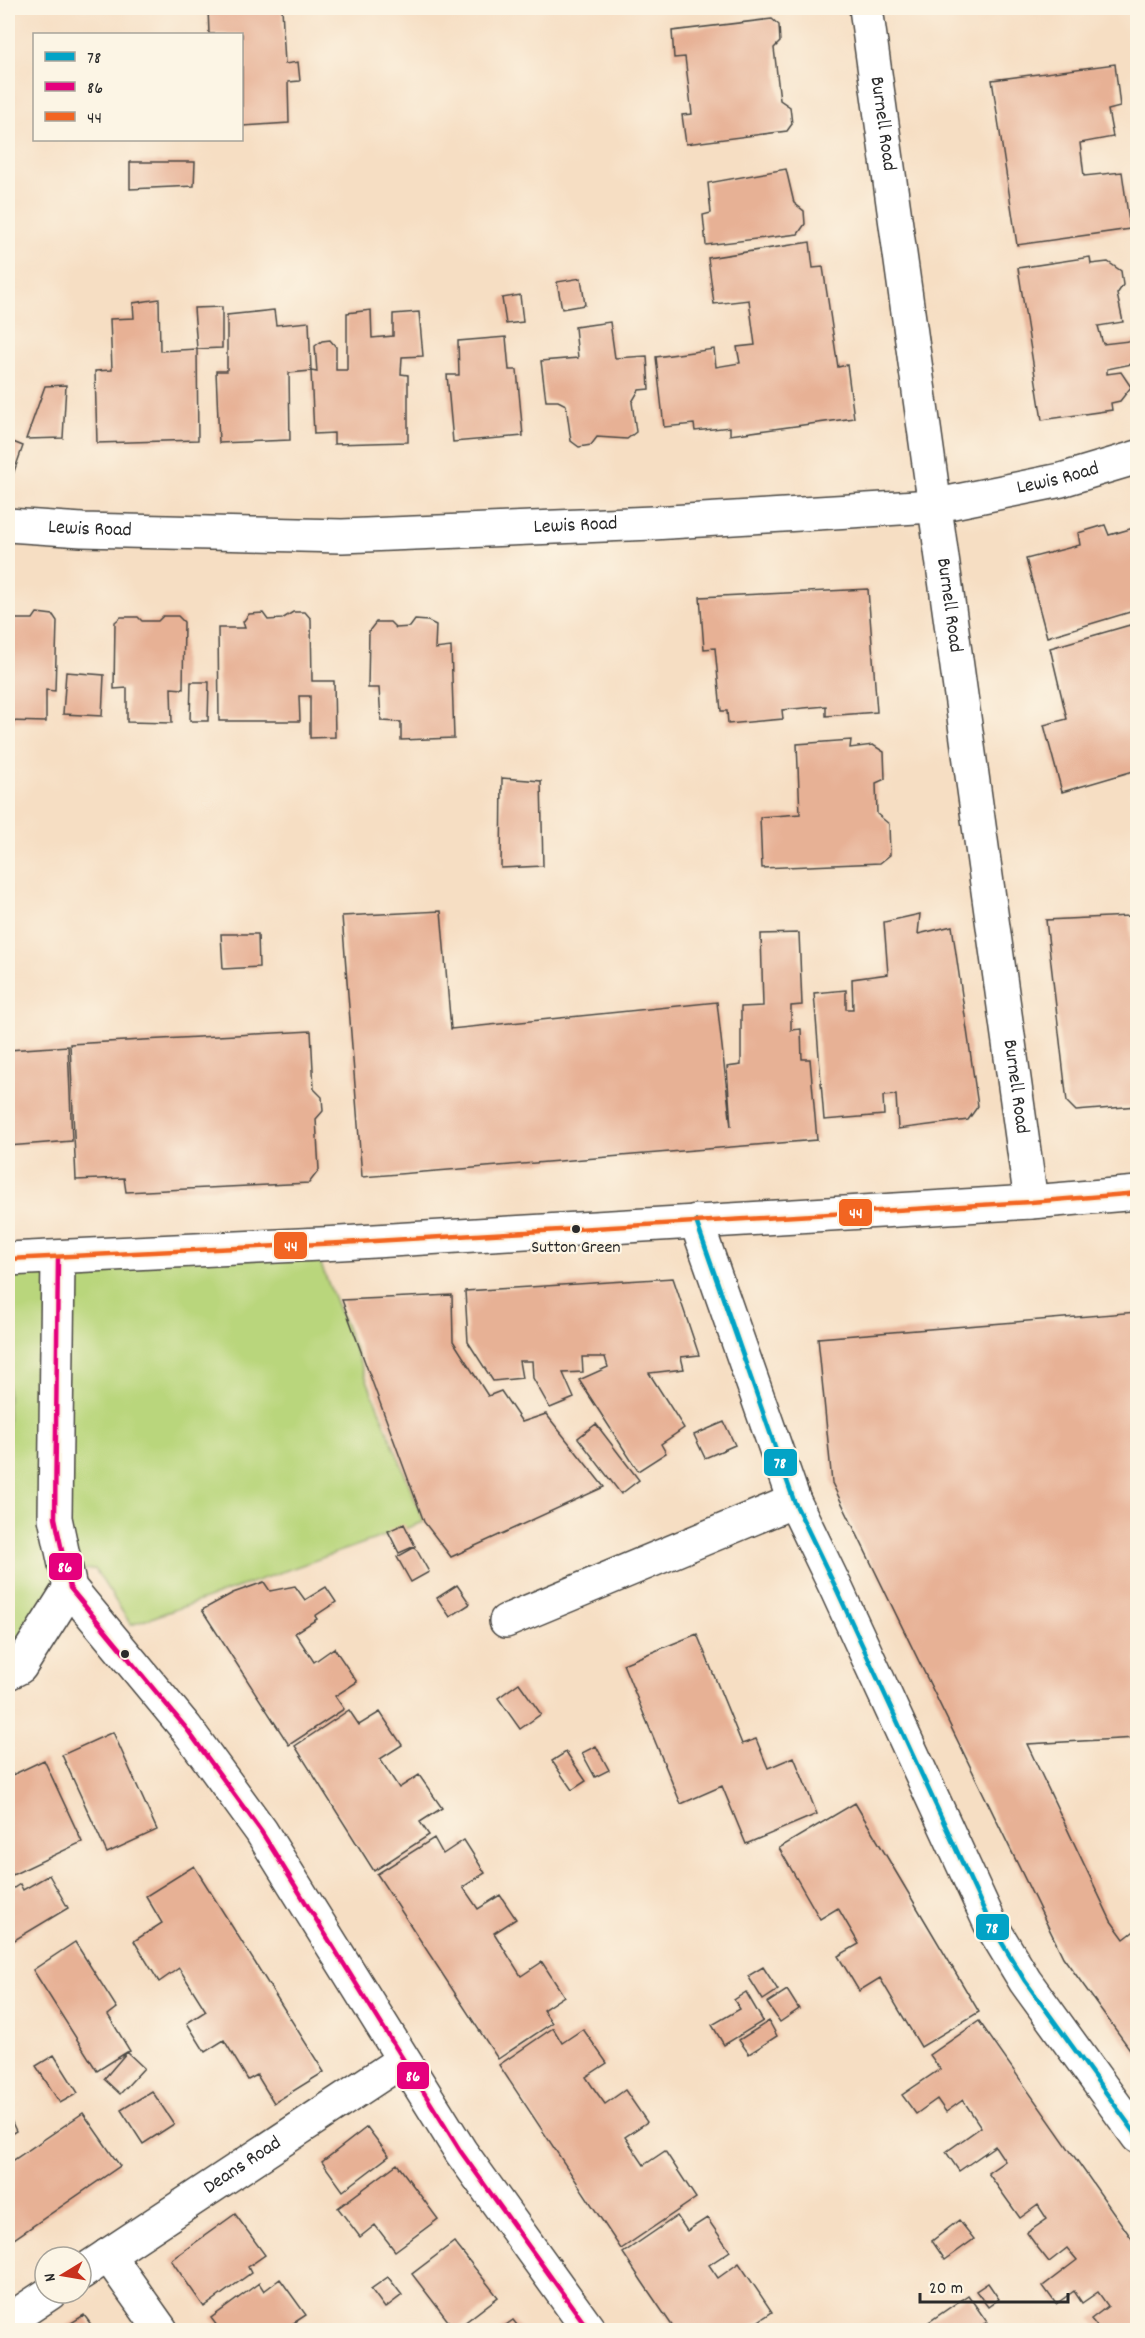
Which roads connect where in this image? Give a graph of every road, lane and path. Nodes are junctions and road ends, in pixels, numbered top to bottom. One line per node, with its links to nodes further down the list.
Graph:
1 (866, 8): 3 (street, Burnell Road)
2 (1137, 456): 3 (street, Lewis Road)
3 (933, 506): 4 (street, Lewis Road); 6 (street, Burnell Road)
4 (8, 525)
5 (1137, 1193): 6 (street)
6 (1030, 1202): 7 (street)
7 (696, 1221): 8 (street); 10 (street)
8 (58, 1258): 9 (street); 11 (street)
9 (8, 1259)
10 (794, 1501): 12 (street); 15 (street)
11 (70, 1588): 13 (street); 14 (street)
12 (506, 1621)
13 (8, 1673)
14 (403, 2060): 16 (street, Deans Road); 20 (street)
15 (1137, 2137)
16 (94, 2264): 19 (street)
17 (33, 2304): 18 (street)
18 (8, 2321)
19 (161, 2331)
20 (589, 2331)

